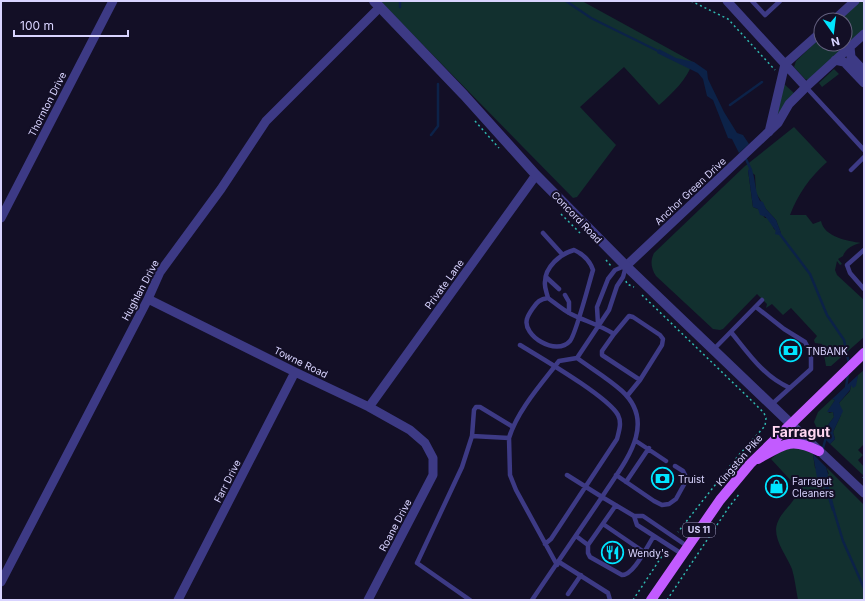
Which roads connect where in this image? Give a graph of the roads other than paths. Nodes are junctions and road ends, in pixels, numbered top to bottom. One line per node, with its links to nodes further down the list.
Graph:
1 (113, 1): 23 (street, Thornton Drive)
2 (727, 1): 14 (street)
3 (752, 1): 4 (lane)
4 (780, 1)
5 (855, 1): 7 (street)
6 (377, 4): 22 (street, Concord Road); 33 (street, Hughlan Drive)
7 (843, 12)
8 (864, 34): 10 (street, Anchor Green Drive)
9 (813, 39): 14 (street)
10 (853, 44)
11 (844, 52): 13 (street, Anchor Green Drive)
12 (850, 52): 15 (street)
13 (835, 60): 16 (street); 17 (street, Anchor Green Drive)
14 (785, 64): 17 (street); 18 (street)
15 (864, 71)
16 (864, 83)
17 (806, 87): 18 (street, Anchor Green Drive); 19 (lane)
18 (769, 132): 27 (street, Anchor Green Drive)
19 (864, 150)
20 (864, 158): 21 (lane)
21 (851, 170)
22 (536, 175): 27 (street, Concord Road); 51 (street, Private Lane)
23 (1, 218)
24 (543, 234): 26 (lane)
25 (864, 250): 29 (lane)
26 (562, 254): 28 (lane); 37 (lane)
27 (626, 266): 38 (lane); 38 (lane); 42 (street, Concord Road)
28 (546, 277): 30 (lane); 32 (lane)
29 (864, 289)
30 (559, 290)
31 (565, 295): 36 (lane)
32 (548, 298): 36 (lane); 37 (lane)
33 (148, 299): 46 (street, Towne Road); 80 (street, Hughlan Drive)
34 (762, 300): 35 (lane)
35 (756, 307): 39 (lane); 48 (lane)
36 (569, 313): 37 (lane)
37 (578, 317): 38 (lane)
38 (598, 324): 40 (lane); 44 (lane)
39 (731, 332): 42 (lane); 48 (lane)
40 (614, 334): 47 (lane); 47 (lane)
41 (520, 345): 45 (lane)
42 (713, 350): 50 (street, Concord Road)
43 (863, 355): 52 (main road, Kingston Pike / US 11)
44 (577, 358): 45 (lane); 49 (lane)
45 (554, 366): 53 (lane); 66 (lane)
46 (296, 372): 51 (street, Towne Road); 82 (street, Farr Drive)
47 (640, 380): 49 (lane)
48 (790, 388): 50 (lane)
49 (627, 396): 56 (lane)
50 (771, 405): 52 (street, Concord Road)
51 (369, 407): 59 (street, Towne Road)
52 (790, 423): 58 (street); 61 (main road, Kingston Pike / US 11)
53 (512, 427): 54 (lane); 55 (lane)
54 (472, 436): 55 (lane); 84 (lane)
55 (509, 438): 74 (lane)
56 (636, 441): 57 (lane); 64 (lane)
57 (649, 448): 60 (lane); 65 (lane)
58 (817, 449): 61 (main road); 67 (street)
59 (433, 458): 83 (street, Roane Drive)
60 (666, 461)
61 (750, 464): 76 (main road, Kingston Pike / US 11)
62 (675, 466): 65 (lane)
63 (567, 475): 66 (lane)
64 (616, 475): 65 (lane); 68 (lane)
65 (626, 482)
66 (586, 487): 68 (lane); 74 (lane)
67 (864, 493)
68 (602, 497): 69 (lane); 72 (lane)
69 (616, 505): 70 (lane); 71 (lane)
70 (634, 516): 73 (lane); 76 (lane)
71 (603, 524): 75 (lane); 77 (lane)
72 (576, 536): 75 (lane); 78 (lane)
73 (654, 536): 76 (lane); 77 (lane)
74 (545, 544): 78 (lane)
75 (588, 545): 77 (lane)
76 (685, 550): 87 (main road, Kingston Pike / US 11)
77 (644, 552)
78 (558, 564): 79 (lane); 85 (lane)
79 (580, 575): 81 (lane); 86 (lane)
80 (1, 582)
81 (568, 594)
82 (178, 600)
83 (368, 600)
84 (470, 600)
85 (532, 600)
86 (610, 600)
87 (651, 600)

